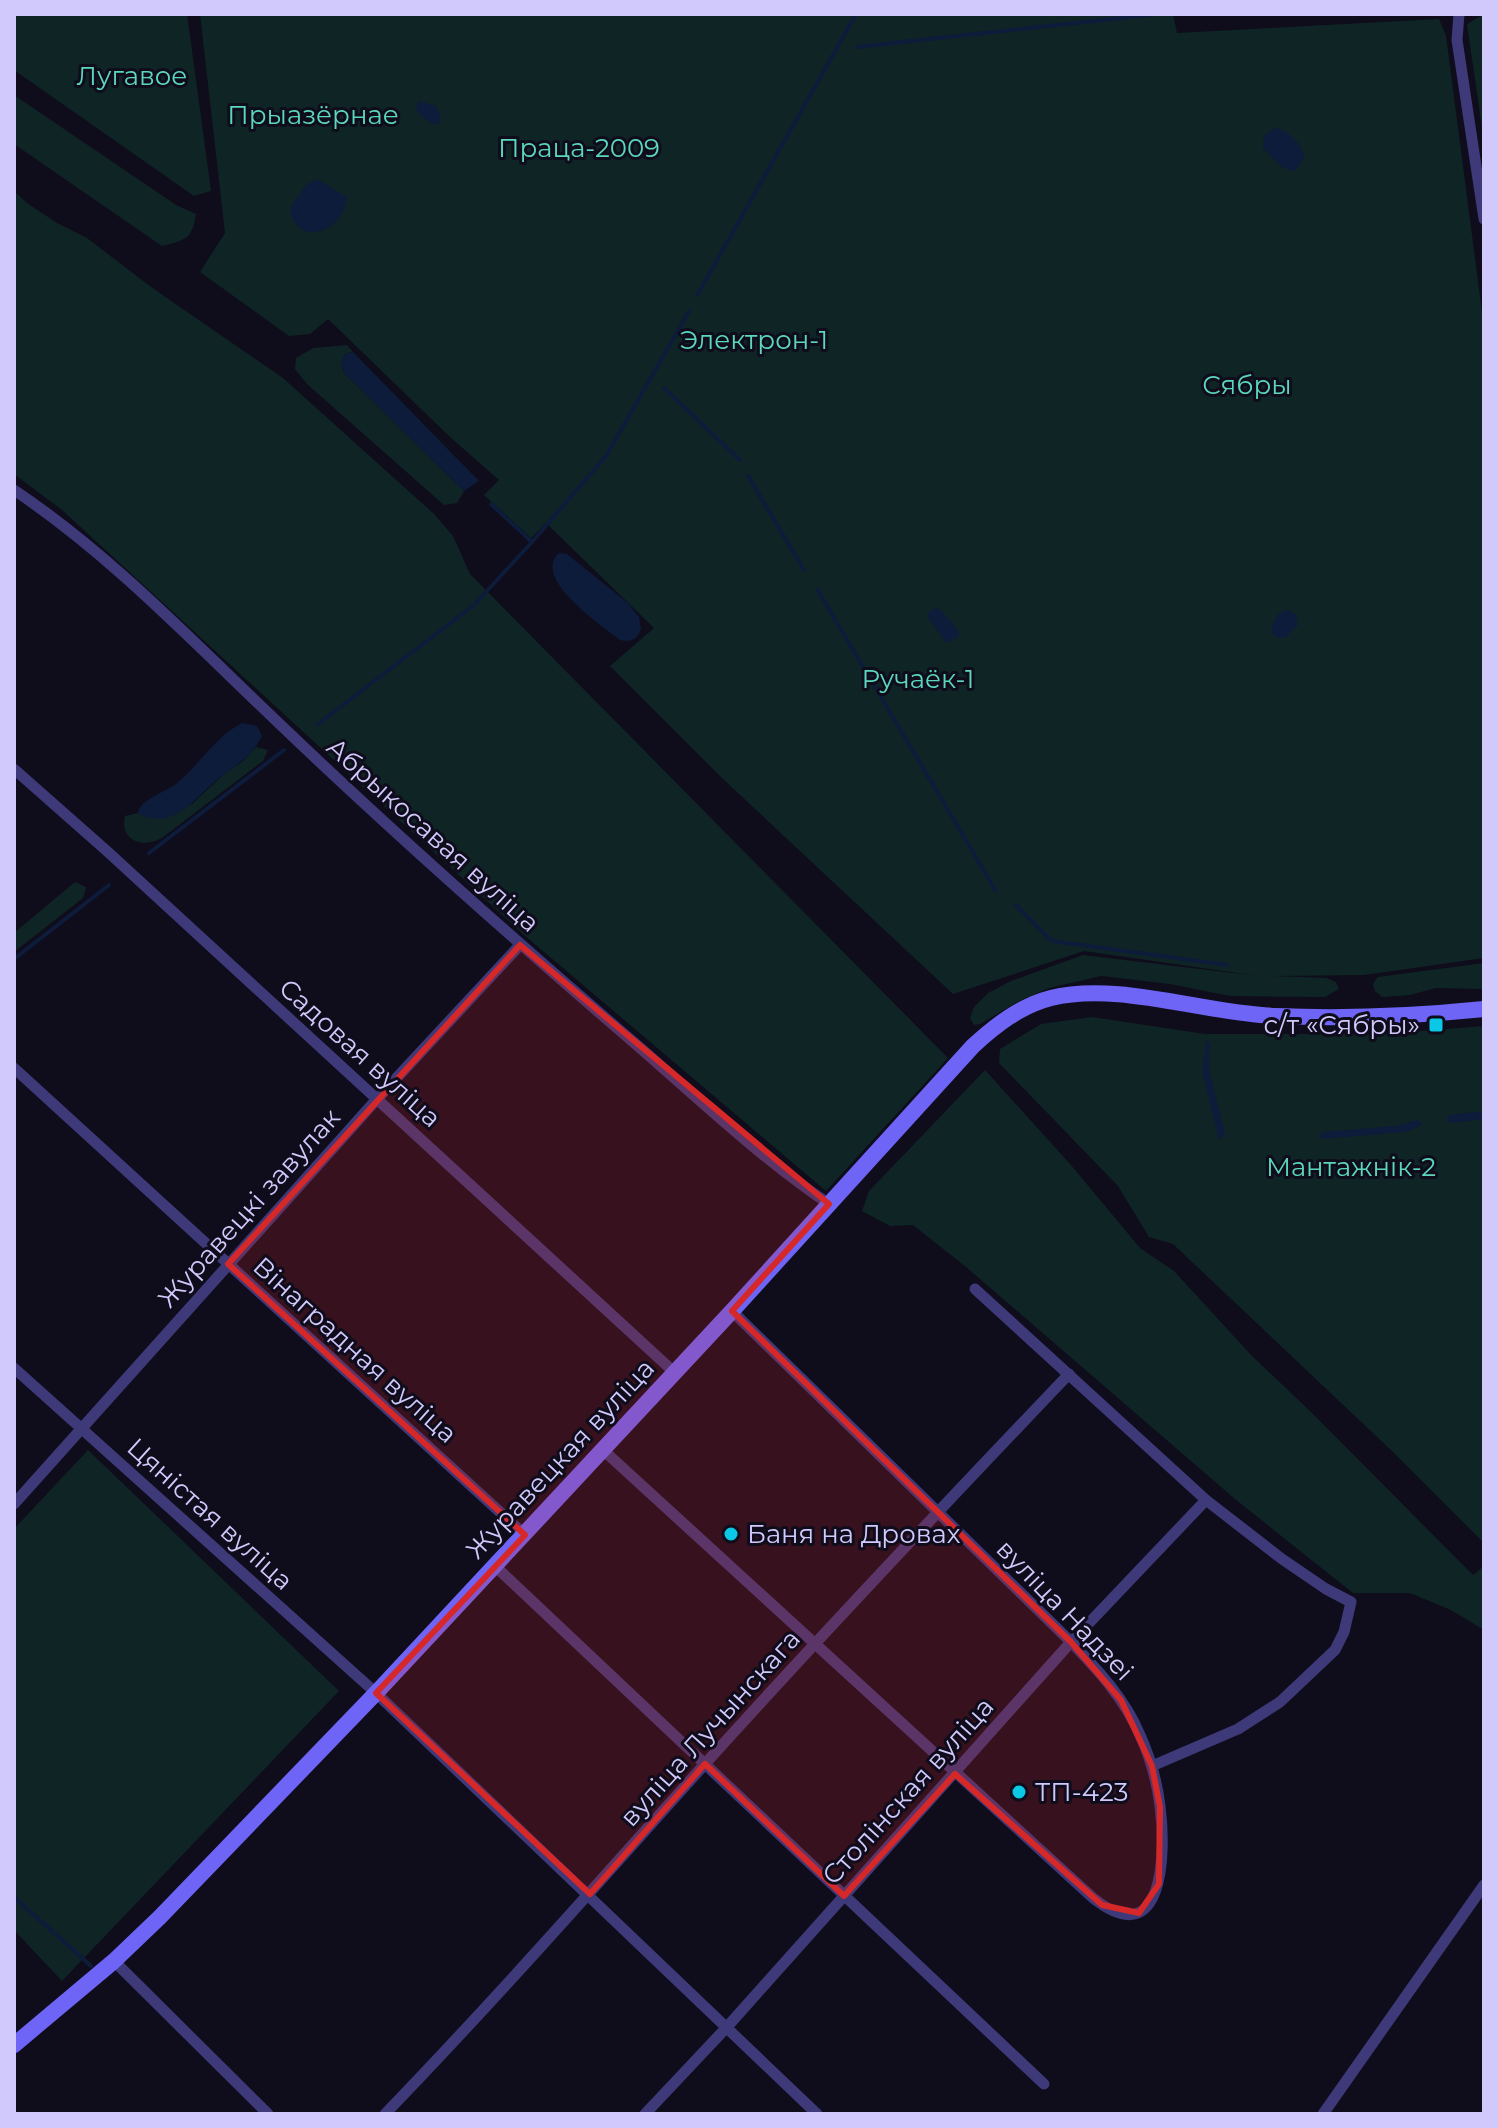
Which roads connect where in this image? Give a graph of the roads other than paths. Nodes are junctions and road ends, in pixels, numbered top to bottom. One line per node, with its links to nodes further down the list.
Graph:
1 (1459, 14): 2 (street)
2 (1484, 219)
3 (14, 490): 5 (street, Абрыкосавая вуліца)
4 (14, 769): 8 (street, Садовая вуліца)
5 (520, 945): 8 (street, Журавецкі завулак); 9 (street, Абрыкосавая вуліца)
6 (1484, 1009): 9 (street, Журавецкая вуліца)
7 (14, 1068): 10 (street, Вінаградная вуліца)
8 (377, 1099): 10 (street, Журавецкі завулак); 14 (street, Садовая вуліца)
9 (829, 1204): 12 (street, Журавецкая вуліца)
10 (228, 1264): 16 (street, Журавецкі завулак); 21 (street, Вінаградная вуліца)
11 (975, 1289): 15 (street)
12 (732, 1311): 14 (street, Журавецкая вуліца); 20 (street, вуліца Надзеі)
13 (14, 1368): 16 (street, Цяністая вуліца)
14 (674, 1372): 17 (street, Журавецкая вуліца)
15 (1069, 1374): 18 (street); 20 (street, вуліца Лучынскага)
16 (81, 1428): 19 (street, Журавецкі завулак); 25 (street, Цяністая вуліца)
17 (602, 1449): 21 (street, Журавецкая вуліца); 24 (street, вуліца Надзеі)
18 (1206, 1500): 23 (street, Столінская вуліца); 27 (street)
19 (14, 1504)
20 (938, 1512): 23 (street, вуліца Надзеі); 24 (street, вуліца Лучынскага)
21 (525, 1535): 22 (street, Журавецкая вуліца)
22 (495, 1566): 25 (street, Журавецкая вуліца); 26 (street)
23 (1071, 1642): 27 (street, вуліца Надзеі); 28 (street, Столінская вуліца)
24 (816, 1643): 26 (street, вуліца Лучынскага); 28 (street, вуліца Надзеі)
25 (376, 1693): 30 (street, Цяністая вуліца); 32 (street, Журавецкая вуліца)
26 (705, 1764): 30 (street, вуліца Лучынскага); 31 (street)
27 (1152, 1766): 28 (street, вуліца Надзеі)
28 (955, 1774): 31 (street, Столінская вуліца)
29 (1484, 1885): 42 (street)
30 (590, 1894): 34 (street, Цяністая вуліца); 39 (street, вуліца Лучынскага)
31 (844, 1896): 34 (street, Столінская вуліца); 37 (street)
32 (114, 1961): 33 (street, Журавецкая вуліца); 38 (street)
33 (34, 2027): 35 (street, Журавецкая вуліца); 36 (street, Журавецкая вуліца)
34 (727, 2027): 40 (street, Столінская вуліца); 41 (street, Цяністая вуліца)
35 (14, 2037)
36 (14, 2045)
37 (1044, 2084)
38 (268, 2114)
39 (385, 2114)
40 (645, 2114)
41 (817, 2114)
42 (1323, 2114)

